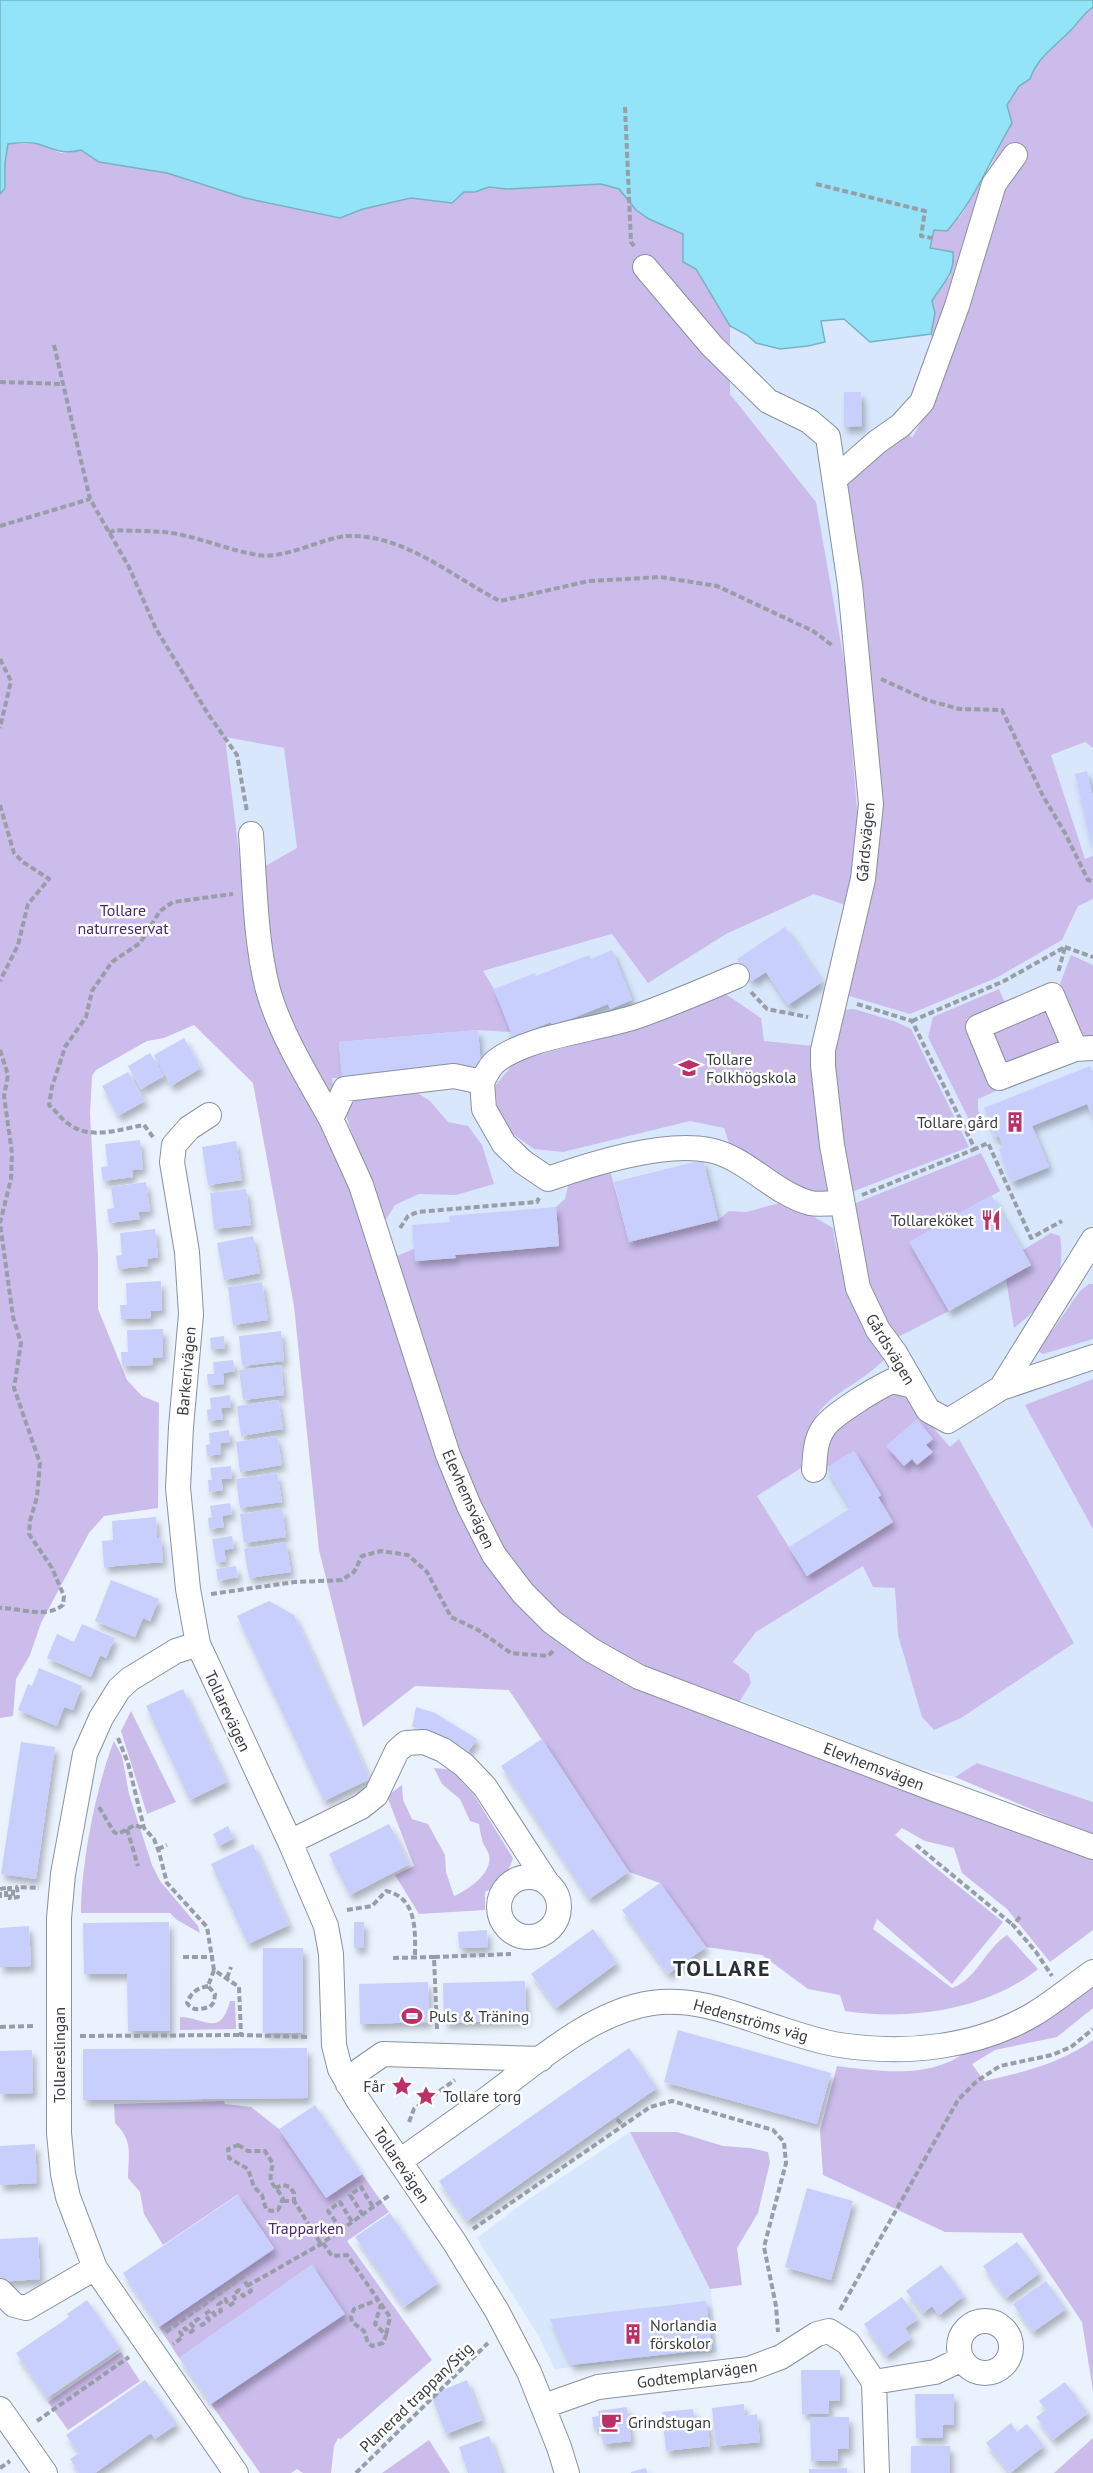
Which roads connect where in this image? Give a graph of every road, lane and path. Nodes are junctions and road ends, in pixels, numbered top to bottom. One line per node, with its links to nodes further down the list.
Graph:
1 (625, 107): 5 (path)
2 (1015, 155): 9 (street)
3 (816, 184): 4 (path)
4 (932, 238)
5 (645, 267): 9 (street, Gårdsvägen)
6 (54, 345): 8 (path)
7 (0, 382): 8 (path)
8 (63, 384): 10 (path)
9 (836, 478): 14 (street, Gårdsvägen)
10 (90, 499): 11 (path); 12 (path)
11 (0, 526)
12 (109, 533): 14 (path); 17 (path)
13 (0, 659): 15 (path)
14 (859, 666): 18 (path); 26 (street, Gårdsvägen)
15 (0, 728)
16 (0, 805): 23 (path)
17 (251, 834): 19 (street, Elevhemsvägen)
18 (1093, 881)
19 (255, 890): 32 (street, Elevhemsvägen); 33 (path)
20 (1065, 947): 21 (path); 24 (path); 27 (path)
21 (1093, 957)
22 (737, 976): 30 (street)
23 (0, 981)
24 (1052, 995): 28 (street); 28 (street)
25 (767, 1009): 26 (path)
26 (834, 1009): 27 (path); 36 (street, Gårdsvägen)
27 (912, 1021): 34 (path)
28 (1084, 1048)
29 (0, 1050): 45 (path)
30 (482, 1082): 32 (street); 35 (street)
31 (209, 1115): 47 (street, Barkerivägen)
32 (331, 1119): 39 (street, Elevhemsvägen)
33 (155, 1145)
34 (975, 1149): 36 (path); 37 (path)
35 (548, 1179): 36 (street); 39 (path)
36 (842, 1202): 41 (street, Gårdsvägen)
37 (1062, 1221)
38 (1093, 1240): 42 (street, Gårdsvägen)
39 (381, 1252): 46 (street, Elevhemsvägen)
40 (1093, 1358): 42 (street, Gårdsvägen)
41 (914, 1386): 42 (street, Gårdsvägen); 43 (street)
42 (1001, 1388)
43 (814, 1470)
44 (202, 1596): 46 (path)
45 (0, 1608)
46 (568, 1633): 55 (street, Elevhemsvägen)
47 (198, 1644): 52 (street, Tollarevägen); 98 (street, Tollareslingan)
48 (116, 1734): 50 (path)
49 (97, 1803): 51 (path)
50 (144, 1828): 51 (path); 56 (path)
51 (127, 1829): 57 (path)
52 (290, 1842): 58 (street); 84 (street, Tollarevägen)
53 (167, 1845): 56 (path)
54 (916, 1845): 63 (path)
55 (1093, 1847)
56 (158, 1849): 66 (path)
57 (138, 1866)
58 (548, 1884)
59 (46, 1889): 60 (path)
60 (0, 1898)
61 (346, 1910): 69 (path)
62 (1020, 1917): 63 (path)
63 (1013, 1926): 74 (path)
64 (511, 1954): 67 (path)
65 (183, 1957): 66 (path)
66 (214, 1957): 71 (path)
67 (434, 1957): 69 (path); 78 (path)
68 (393, 1958): 69 (path)
69 (415, 1958)
70 (231, 1967): 73 (path)
71 (214, 1970): 73 (path); 75 (path)
72 (1093, 1972): 83 (street, Hedenströms väg)
73 (227, 1978): 80 (path)
74 (1054, 1979)
75 (208, 1986): 75 (path)
76 (42, 2026): 77 (path)
77 (0, 2027)
78 (437, 2029)
79 (1093, 2029): 102 (path)
80 (242, 2035): 81 (path); 82 (path)
81 (75, 2036)
82 (314, 2037)
83 (541, 2059): 84 (street); 87 (street, Hedenströms väg)
84 (348, 2084): 87 (street, Tollarevägen)
85 (617, 2119): 86 (path)
86 (623, 2126): 96 (path); 107 (path)
87 (400, 2161): 96 (street, Tollarevägen)
88 (275, 2188): 90 (path); 90 (path); 91 (path)
89 (390, 2195): 92 (path)
90 (283, 2201): 91 (path)
91 (294, 2201): 97 (path)
92 (373, 2207): 93 (path); 93 (path)
93 (363, 2215): 94 (path)
94 (352, 2222): 95 (path); 95 (path)
95 (341, 2229): 97 (path)
96 (455, 2243): 111 (street, Tollarevägen)
97 (322, 2244): 99 (path); 101 (path)
98 (95, 2268): 100 (street); 115 (street, Tollareslingan)
99 (248, 2286): 104 (path); 106 (path)
100 (0, 2291)
101 (380, 2302): 103 (path); 103 (path); 103 (path)
102 (835, 2318)
103 (386, 2335)
104 (159, 2337)
105 (493, 2339): 116 (path, Planerad trappan/Stig)
106 (178, 2341)
107 (779, 2343)
108 (135, 2353): 113 (path)
109 (962, 2359): 110 (street)
110 (874, 2382): 111 (street, Godtemplarvägen); 118 (street)
111 (544, 2406): 117 (street, Tollarevägen)
112 (0, 2409): 114 (street)
113 (33, 2424)
114 (45, 2473)
115 (236, 2473)
116 (356, 2473)
117 (567, 2473)
118 (877, 2473)

